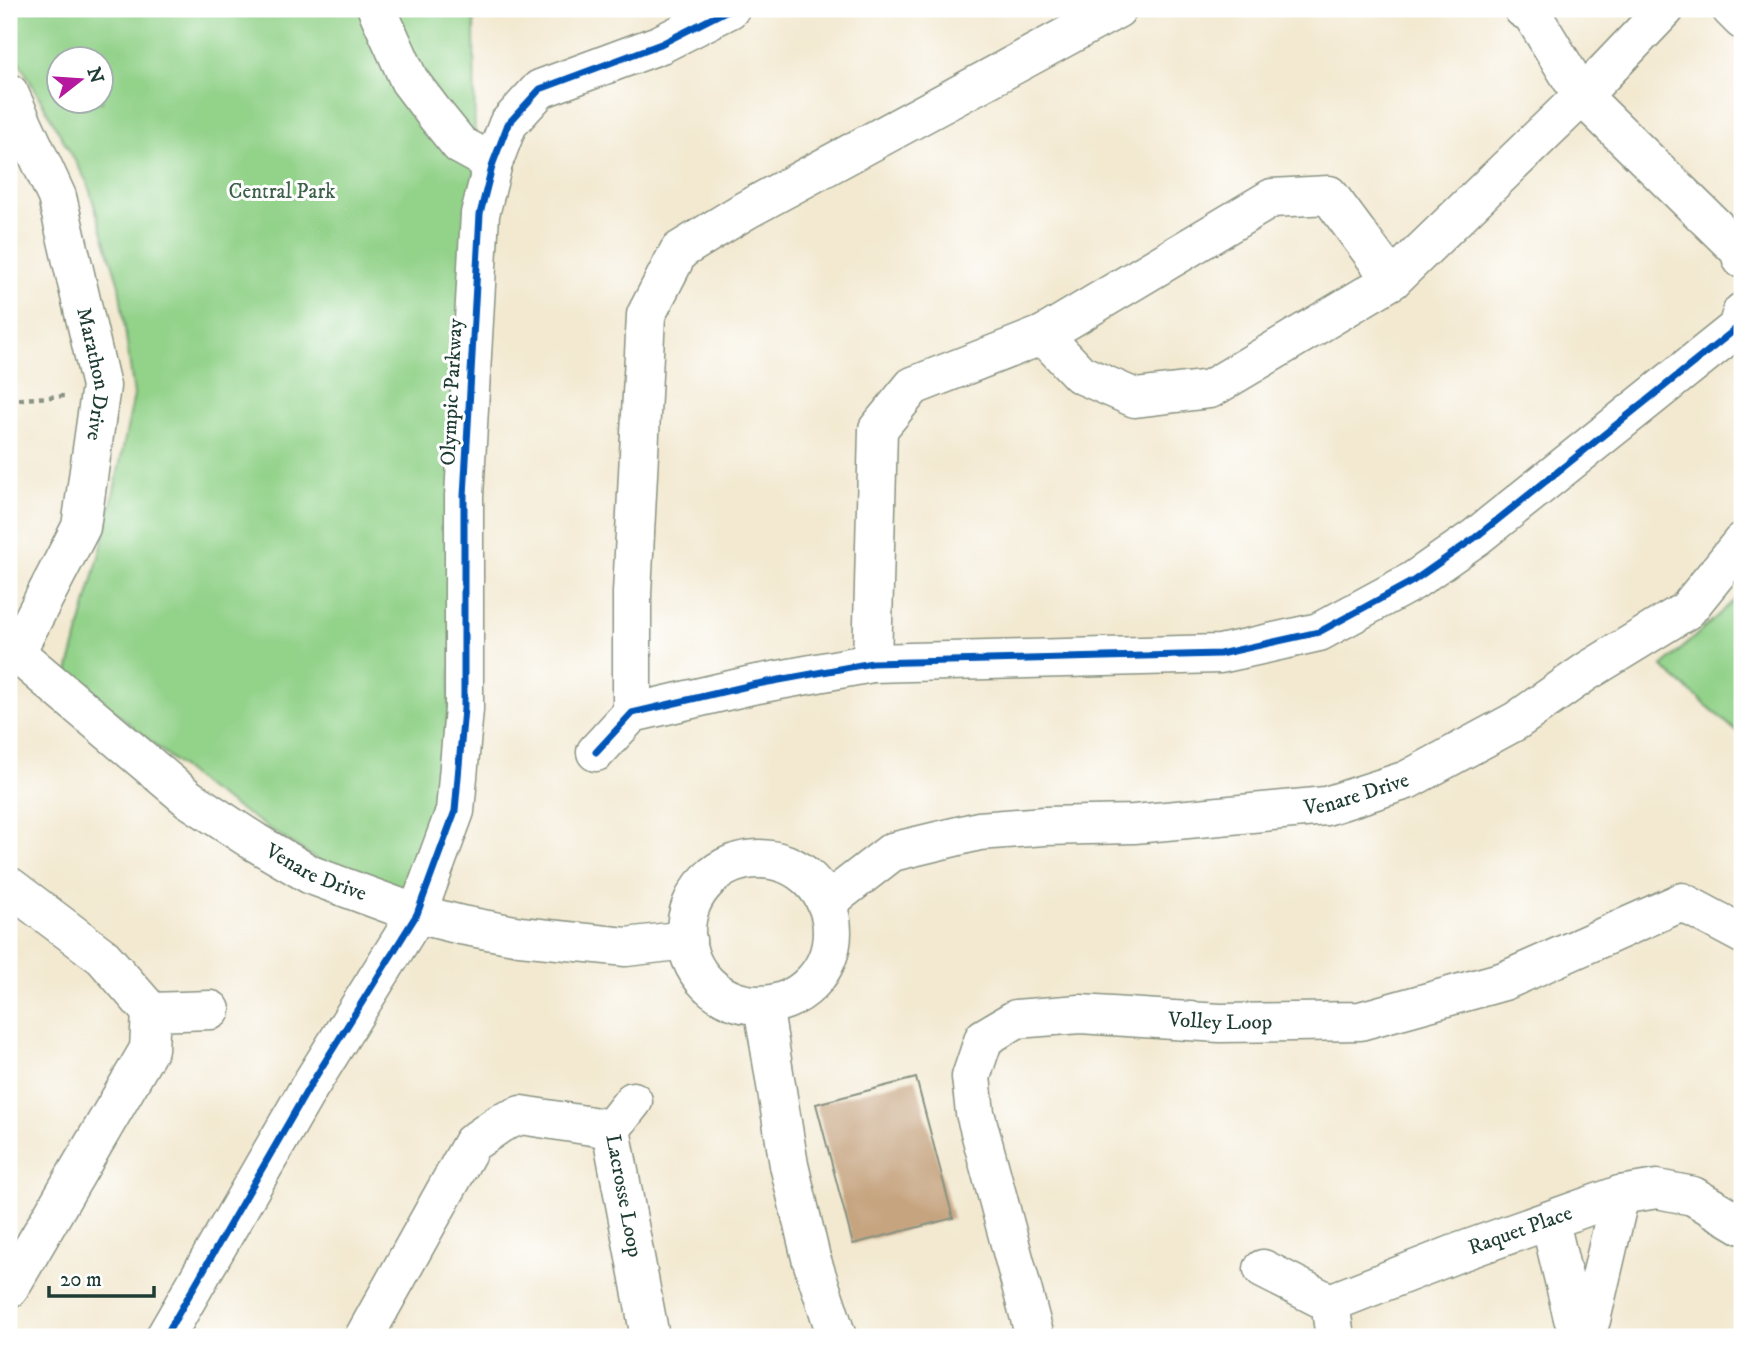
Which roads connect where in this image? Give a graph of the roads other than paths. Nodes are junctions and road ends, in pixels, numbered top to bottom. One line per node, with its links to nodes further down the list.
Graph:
1 (377, 9): 10 (street)
2 (730, 9): 10 (street, Olympic Parkway)
3 (1117, 9): 18 (street)
4 (1523, 9): 9 (street)
5 (1665, 9): 9 (street)
6 (1731, 9): 7 (street)
7 (1742, 20)
8 (9, 93): 16 (street, Marathon Drive)
9 (1582, 96): 11 (street); 12 (street)
10 (494, 163): 22 (street, Olympic Parkway)
11 (1742, 259)
12 (1392, 280): 14 (street); 14 (street)
13 (1742, 312): 17 (street)
14 (1043, 335): 17 (street)
15 (1742, 542): 21 (street, Venare Drive)
16 (12, 650): 22 (street, Venare Drive)
17 (872, 663): 18 (street)
18 (632, 713): 19 (street)
19 (596, 752)
20 (9, 886): 27 (street)
21 (826, 903): 24 (street); 25 (street)
22 (417, 914): 24 (street, Venare Drive); 34 (street, Olympic Parkway)
23 (1742, 934): 38 (street, Volley Loop)
24 (687, 940): 25 (street)
25 (762, 1005): 37 (street)
26 (211, 1010): 27 (street)
27 (151, 1012): 32 (street)
28 (1620, 1195): 29 (street, Raquet Place); 29 (street); 30 (street, Raquet Place)
29 (1550, 1222): 33 (street, Raquet Place)
30 (1742, 1225)
31 (1264, 1269): 33 (street)
32 (9, 1289)
33 (1333, 1320)
34 (165, 1337)
35 (364, 1337): 36 (street, Lacrosse Loop)
36 (650, 1337)
37 (837, 1337)
38 (1035, 1337)

